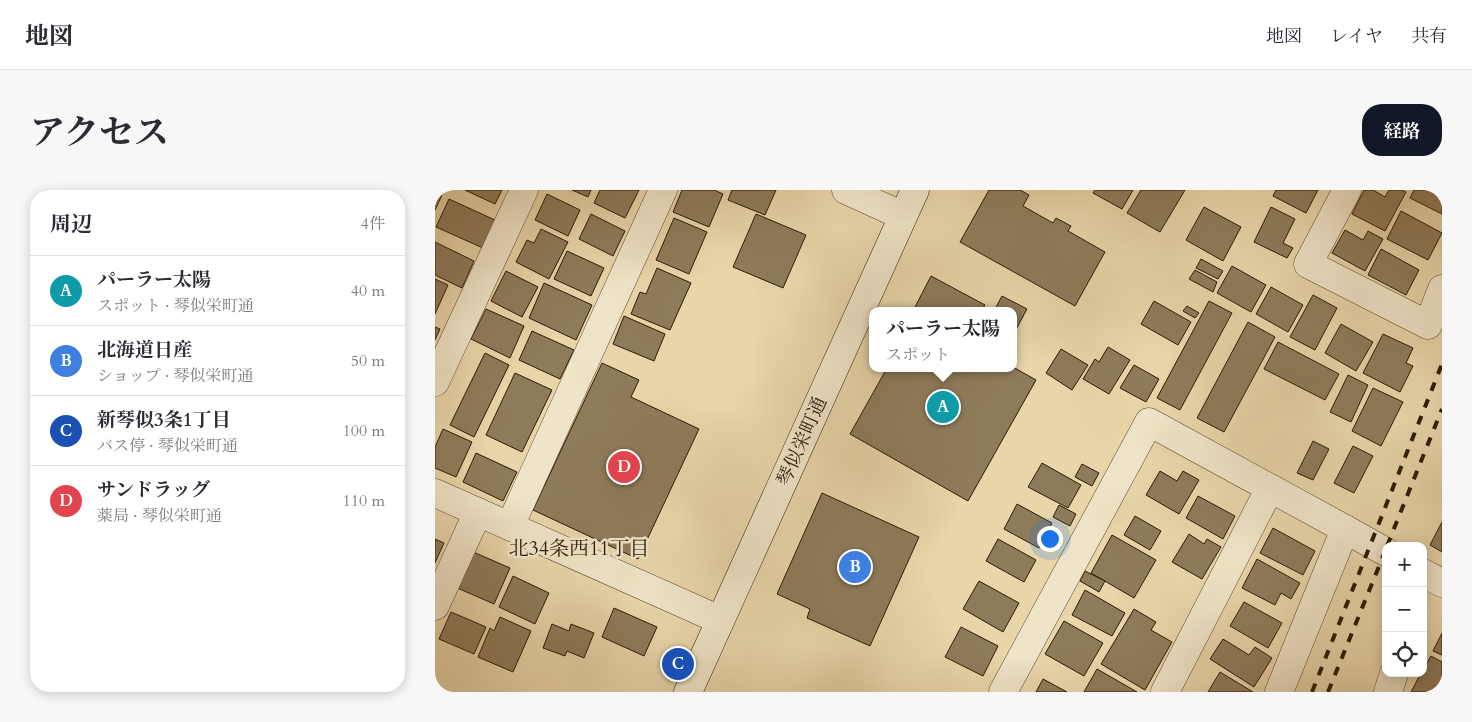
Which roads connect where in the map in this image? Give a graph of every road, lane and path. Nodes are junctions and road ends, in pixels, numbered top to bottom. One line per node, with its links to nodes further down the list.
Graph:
1 (523, 190): 8 (street)
2 (663, 190): 12 (street)
3 (846, 190): 6 (street)
4 (915, 190): 6 (street, 琴似栄町通)
5 (1347, 190): 7 (street)
6 (903, 216): 16 (street, 琴似栄町通)
7 (1442, 290)
8 (435, 382)
9 (1270, 488): 13 (street); 19 (street); 20 (street)
10 (435, 493): 11 (street)
11 (478, 512): 12 (street); 15 (street)
12 (510, 526): 16 (street)
13 (1345, 529): 14 (street); 21 (street)
14 (1382, 550)
15 (435, 606)
16 (720, 620): 18 (street, 琴似栄町通)
17 (1393, 677): 22 (street)
18 (688, 692)
19 (1003, 692)
20 (1165, 692)
21 (1279, 692)
22 (1388, 692)

